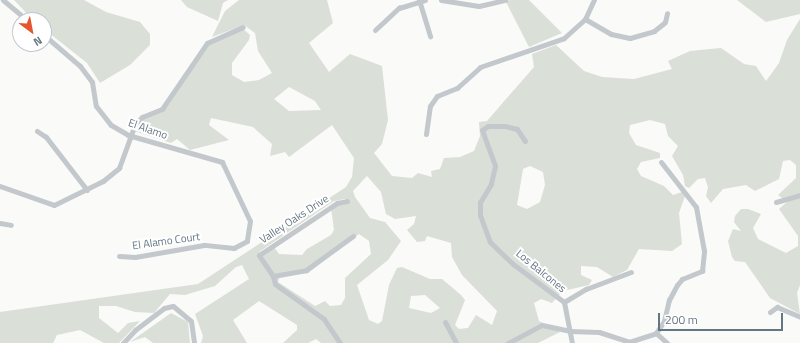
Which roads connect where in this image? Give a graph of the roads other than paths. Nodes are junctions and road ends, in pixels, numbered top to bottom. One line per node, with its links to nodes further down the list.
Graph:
1 (3, 0): 6 (street)
2 (421, 0): 10 (street); 11 (street)
3 (440, 0): 4 (street)
4 (505, 0)
5 (594, 0): 8 (street)
6 (17, 12)
7 (667, 13): 8 (street)
8 (585, 18): 14 (street)
9 (243, 26): 15 (street)
10 (375, 30)
11 (430, 36)
12 (52, 42): 15 (street, El Alamo)
13 (37, 131): 20 (street)
14 (426, 134)
15 (128, 135): 17 (street, El Alamo); 20 (street)
16 (525, 141): 30 (street, Los Balcones)
17 (222, 162): 27 (street, El Alamo Court)
18 (661, 162): 35 (street)
19 (0, 186): 20 (street)
20 (87, 190)
21 (800, 195): 23 (street)
22 (347, 201): 29 (street, Valley Oaks Drive)
23 (776, 202)
24 (0, 223): 25 (street)
25 (11, 225)
26 (353, 236): 29 (street)
27 (119, 256)
28 (631, 272): 30 (street)
29 (273, 276): 39 (street, Valley Oaks Drive)
30 (564, 302): 34 (street)
31 (770, 312): 32 (street)
32 (800, 317)
33 (445, 322): 40 (street)
34 (570, 331): 36 (street); 41 (street); 42 (street)
35 (656, 333): 36 (street); 43 (street)
36 (613, 341)
37 (123, 343): 38 (street)
38 (194, 343)
39 (340, 343)
40 (456, 343)
41 (508, 343)
42 (572, 343)
43 (667, 343)

